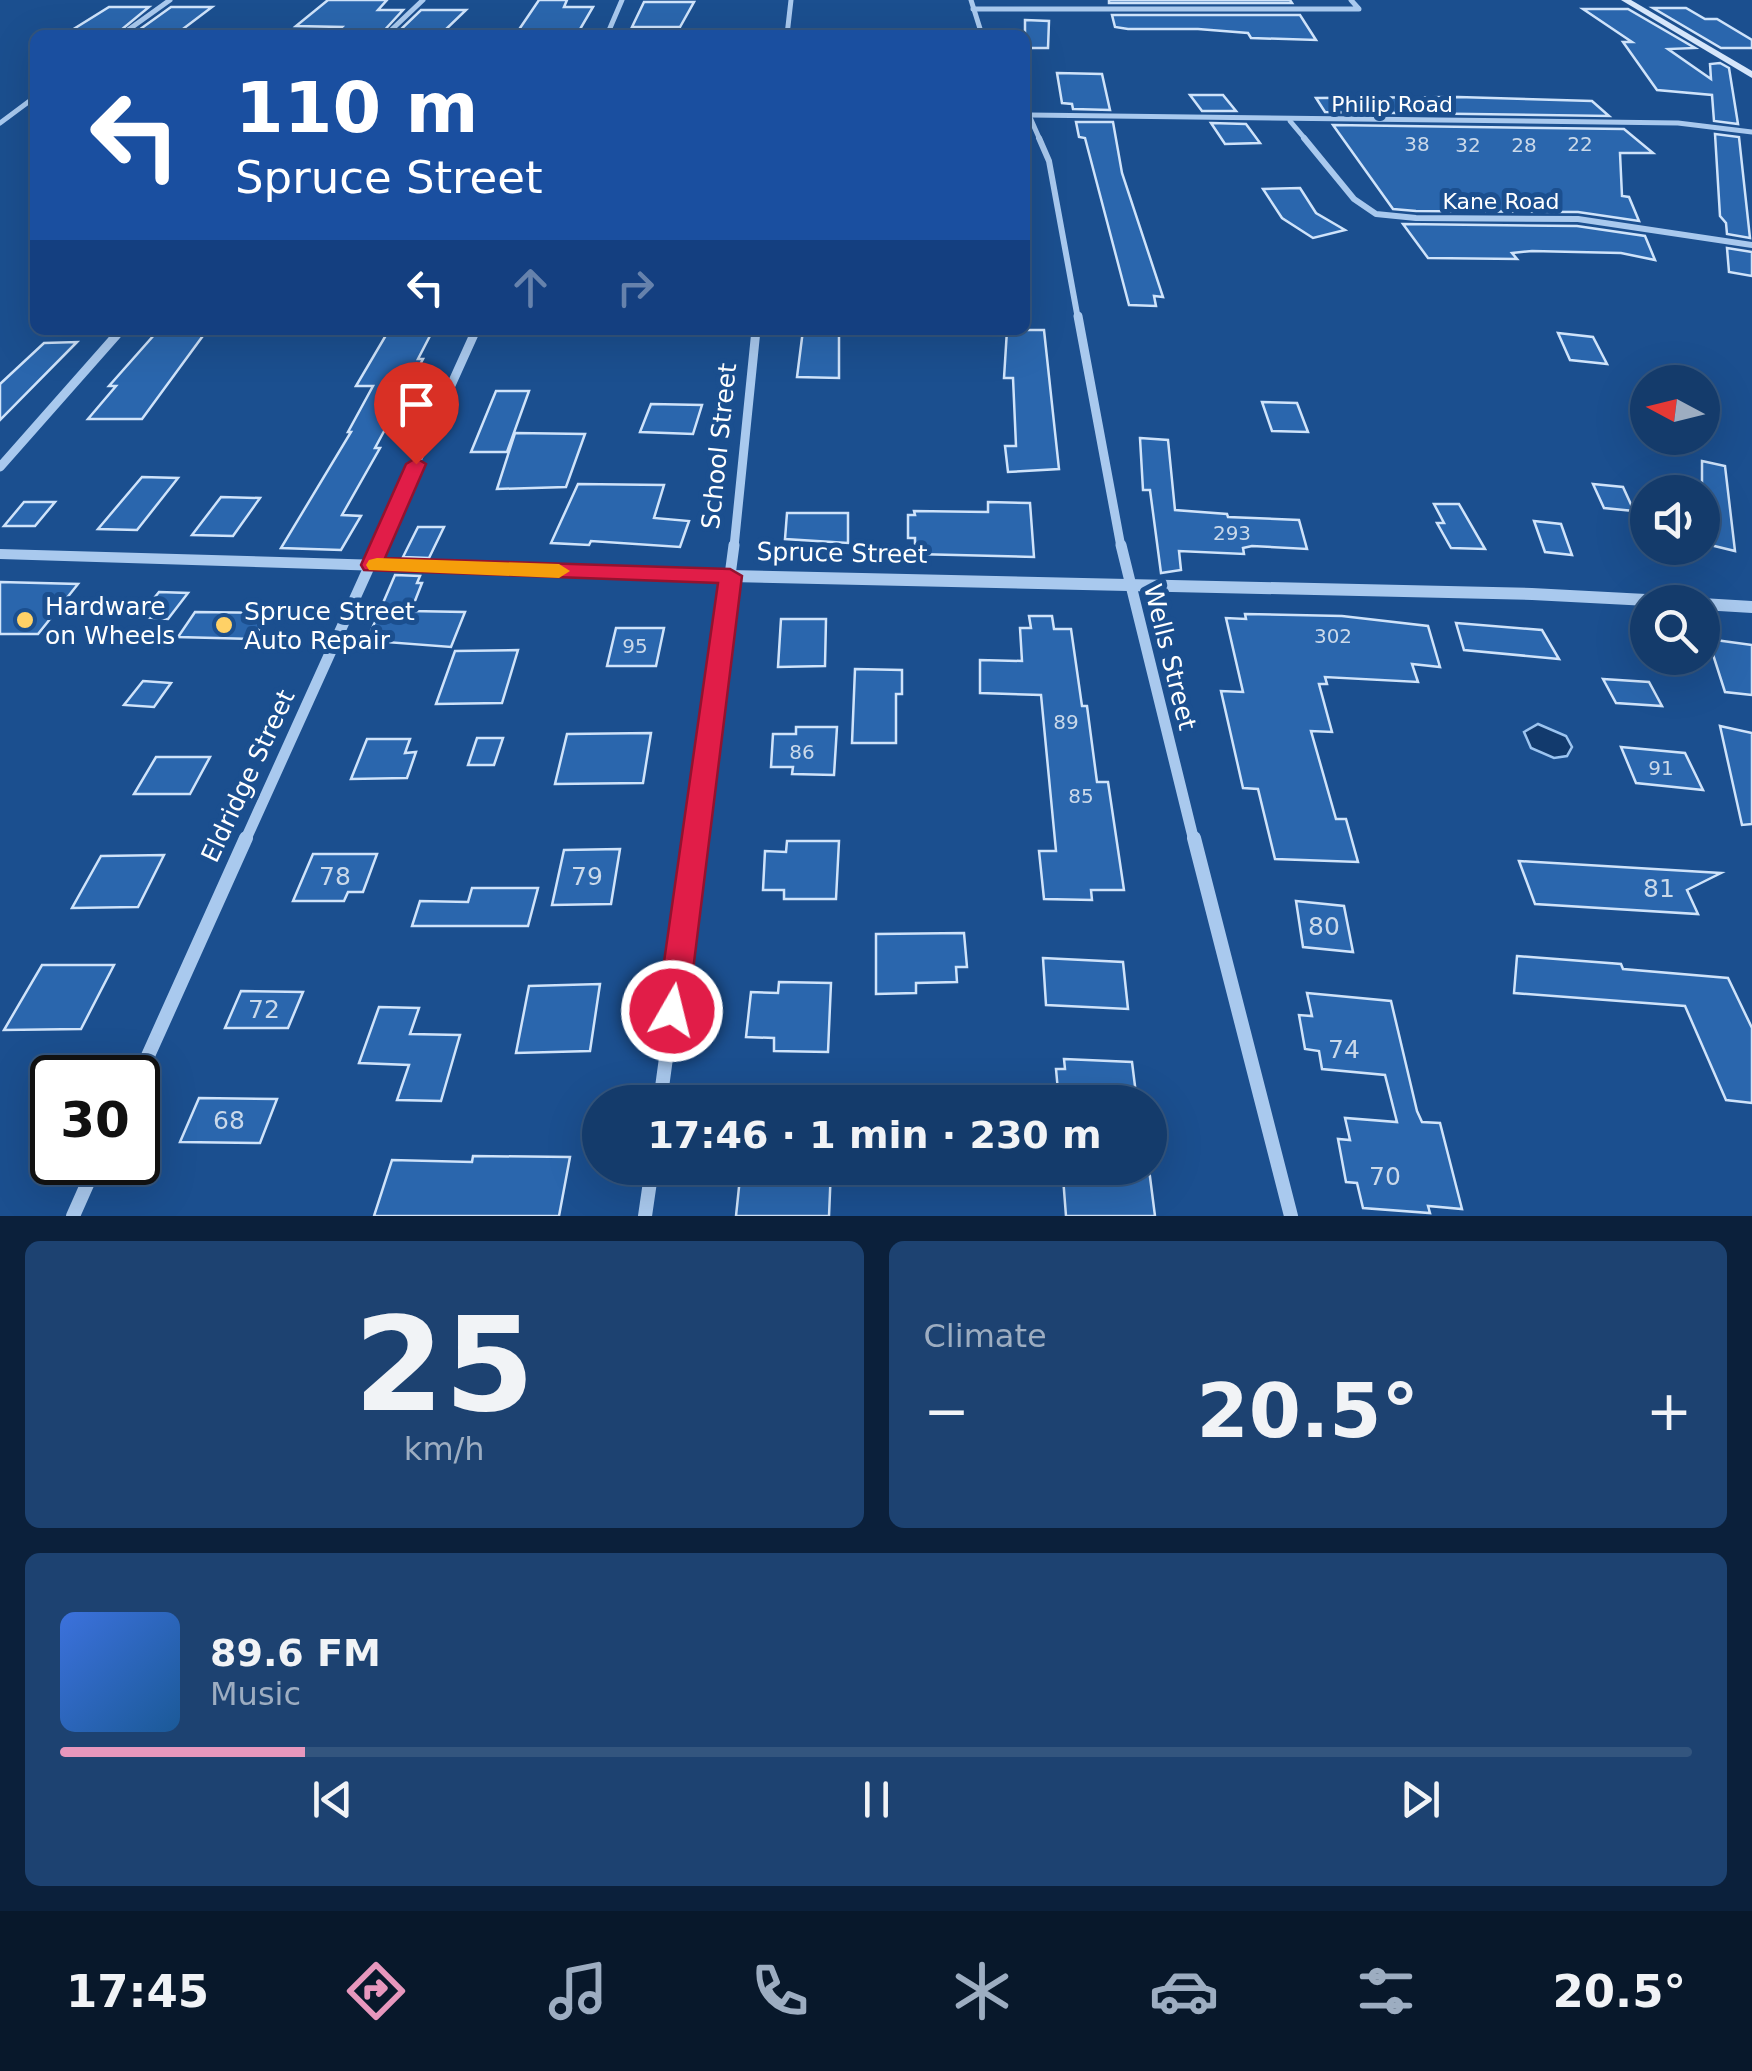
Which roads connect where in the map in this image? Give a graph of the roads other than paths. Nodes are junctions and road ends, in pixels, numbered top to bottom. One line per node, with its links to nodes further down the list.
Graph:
1 (170, 0): 9 (street)
2 (424, 0): 10 (street)
3 (622, 0): 11 (street)
4 (791, 0): 12 (street)
5 (971, 0): 8 (street)
6 (1351, 0): 8 (street)
7 (1625, 0): 14 (main road)
8 (973, 9): 13 (street)
9 (128, 30)
10 (391, 30)
11 (609, 30)
12 (788, 30)
13 (980, 30)
14 (1752, 76)
15 (30, 101): 19 (street)
16 (1030, 110): 18 (street, Philip Road)
17 (1030, 115): 29 (street, Wells Street)
18 (1290, 121): 20 (street, Philip Road); 21 (street, Kane Road)
19 (0, 122)
20 (1752, 132)
21 (1752, 245)
22 (117, 335): 25 (street)
23 (474, 335): 27 (street, Eldridge Street)
24 (755, 335): 28 (street, School Street)
25 (0, 467)
26 (0, 554): 27 (street, Spruce Street)
27 (372, 565): 28 (street, Spruce Street); 33 (street, Eldridge Street)
28 (730, 576): 29 (street, Spruce Street); 34 (street, School Street)
29 (1128, 584): 30 (street, Spruce Street); 39 (street, Wells Street)
30 (1630, 599)
31 (1720, 605): 32 (street)
32 (1752, 607)
33 (148, 1055)
34 (662, 1085)
35 (87, 1185): 37 (street)
36 (650, 1185): 38 (street)
37 (73, 1216)
38 (645, 1216)
39 (1290, 1216)

